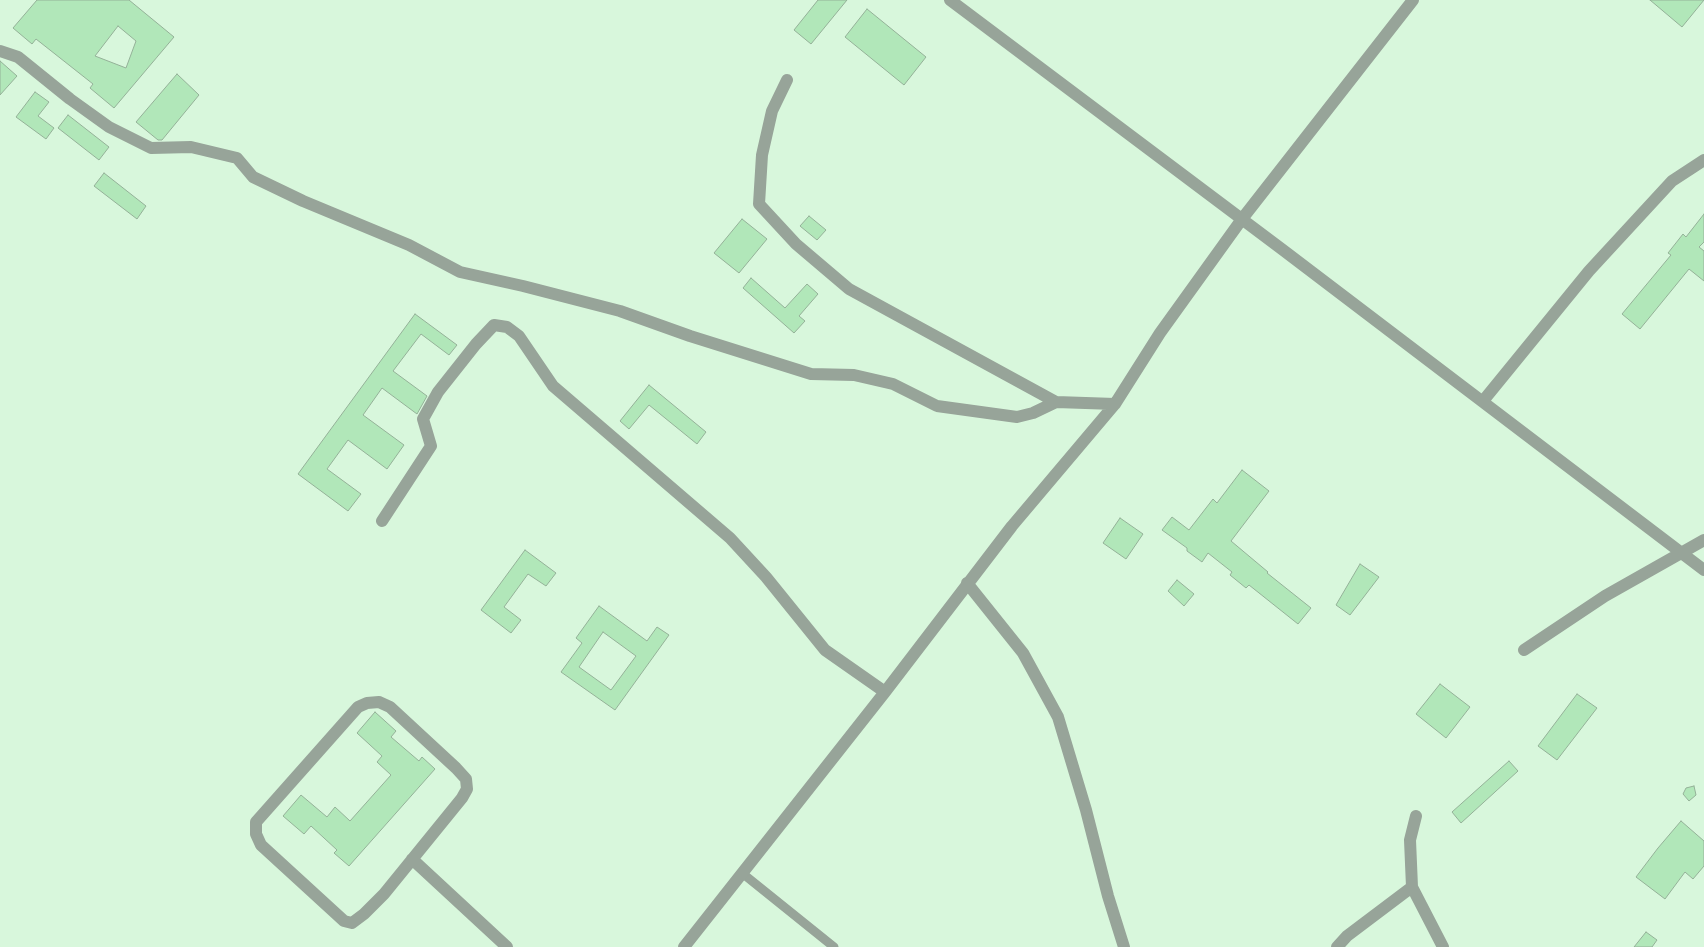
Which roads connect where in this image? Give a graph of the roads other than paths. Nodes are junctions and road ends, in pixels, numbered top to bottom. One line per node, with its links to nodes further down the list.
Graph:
1 (950, 0): 6 (street)
2 (1413, 0): 6 (street)
3 (0, 51): 7 (street)
4 (787, 80): 7 (street)
5 (1704, 160): 8 (street)
6 (1242, 219): 8 (street); 9 (street)
7 (1056, 402): 9 (street)
8 (1483, 402): 12 (street)
9 (1115, 404): 14 (street)
10 (382, 521): 16 (street)
11 (1704, 540): 12 (street)
12 (1681, 553): 13 (street); 15 (street)
13 (1704, 570)
14 (968, 583): 16 (street); 24 (street)
15 (1524, 650)
16 (884, 692): 19 (street)
17 (1416, 816): 20 (street)
18 (412, 859): 18 (street); 21 (street)
19 (742, 873): 22 (street); 23 (lane)
20 (1412, 887): 25 (street); 26 (street)
21 (507, 947)
22 (684, 947)
23 (834, 947)
24 (1124, 947)
25 (1337, 947)
26 (1443, 947)

